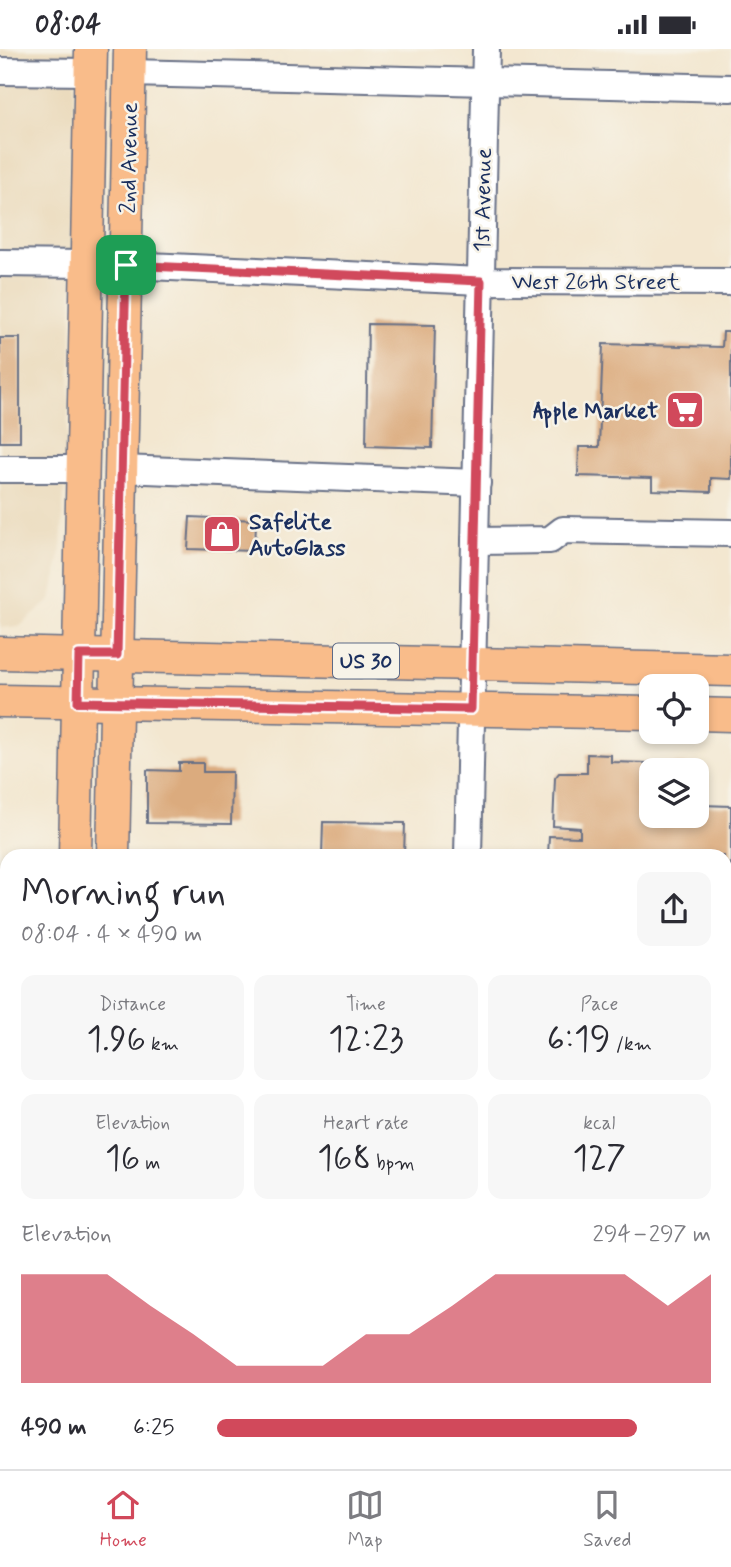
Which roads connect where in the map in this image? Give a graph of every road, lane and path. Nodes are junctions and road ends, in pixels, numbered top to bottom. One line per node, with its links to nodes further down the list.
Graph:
1 (486, 49): 5 (street, 1st Avenue)
2 (90, 61): 4 (street); 8 (main road, 2nd Avenue)
3 (130, 61): 5 (street); 9 (main road, 2nd Avenue)
4 (0, 71)
5 (484, 83): 6 (street); 10 (street, 1st Avenue)
6 (731, 88)
7 (0, 263): 8 (street)
8 (86, 264): 13 (main road, 2nd Avenue)
9 (126, 265): 10 (street, West 26th Street); 14 (main road, 2nd Avenue)
10 (481, 281): 11 (street, West 26th Street); 15 (street, 1st Avenue)
11 (731, 282)
12 (0, 468): 13 (street)
13 (82, 468): 19 (main road, 2nd Avenue)
14 (121, 468): 15 (street); 20 (main road, 2nd Avenue)
15 (477, 483): 17 (street, 1st Avenue)
16 (731, 533): 17 (street)
17 (475, 541): 21 (street, 1st Avenue)
18 (0, 653): 19 (main road, US 30)
19 (79, 655): 20 (main road, US 30); 24 (main road, 2nd Avenue)
20 (117, 655): 21 (main road, US 30); 25 (main road, 2nd Avenue)
21 (472, 663): 22 (main road, US 30); 26 (street, 1st Avenue)
22 (731, 670)
23 (0, 701): 24 (main road, US 30)
24 (78, 702): 25 (main road, US 30); 30 (main road, 2nd Avenue)
25 (116, 703): 26 (main road, US 30); 31 (main road, 2nd Avenue)
26 (471, 709): 27 (main road, US 30); 32 (street, 1st Avenue)
27 (639, 713)
28 (709, 714): 29 (main road)
29 (731, 715)
30 (75, 849)
31 (113, 849)
32 (468, 849)

